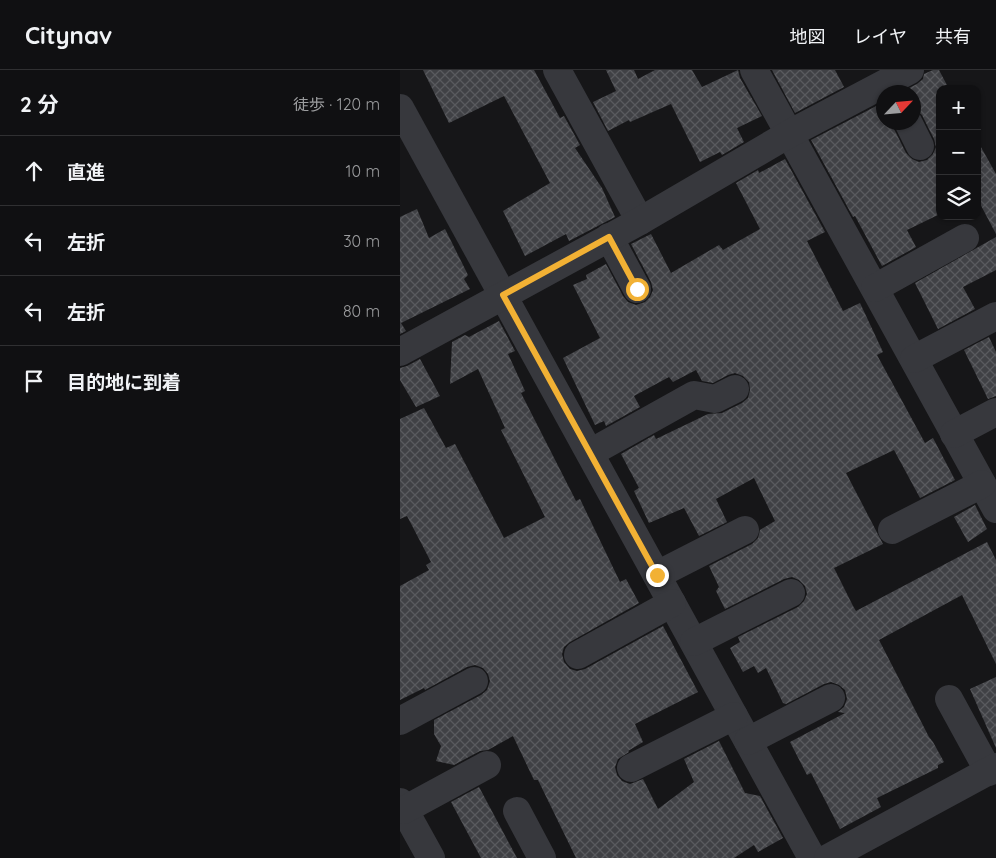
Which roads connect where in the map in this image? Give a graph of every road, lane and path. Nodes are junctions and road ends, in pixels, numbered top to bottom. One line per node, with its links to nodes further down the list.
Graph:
1 (557, 70): 6 (street)
2 (754, 70): 5 (street)
3 (897, 82): 5 (street)
4 (400, 108): 11 (street)
5 (789, 134): 6 (street); 9 (street)
6 (640, 221): 7 (street)
7 (609, 237): 10 (street); 11 (street)
8 (965, 238): 9 (street)
9 (874, 288): 14 (street)
10 (637, 289)
11 (503, 295): 13 (street); 18 (street)
12 (996, 316): 14 (street)
13 (400, 352)
14 (914, 359): 17 (street)
15 (735, 390): 18 (street)
16 (996, 412): 17 (street)
17 (954, 434): 19 (street)
18 (590, 453): 23 (street)
19 (982, 484): 20 (street); 22 (street)
20 (996, 510)
21 (745, 530): 23 (street)
22 (892, 530)
23 (657, 575): 25 (street)
24 (791, 593): 26 (street)
25 (672, 603): 26 (street); 27 (street)
26 (694, 642): 31 (street)
27 (578, 655)
28 (474, 681): 32 (street)
29 (831, 698): 33 (street)
30 (949, 699): 36 (street)
31 (734, 716): 33 (street); 35 (street)
32 (400, 721)
33 (748, 741): 39 (street)
34 (486, 765): 37 (street)
35 (631, 768)
36 (992, 770): 39 (street)
37 (402, 806): 40 (street)
38 (517, 811): 41 (street)
39 (812, 857)
40 (431, 858)
41 (542, 858)

